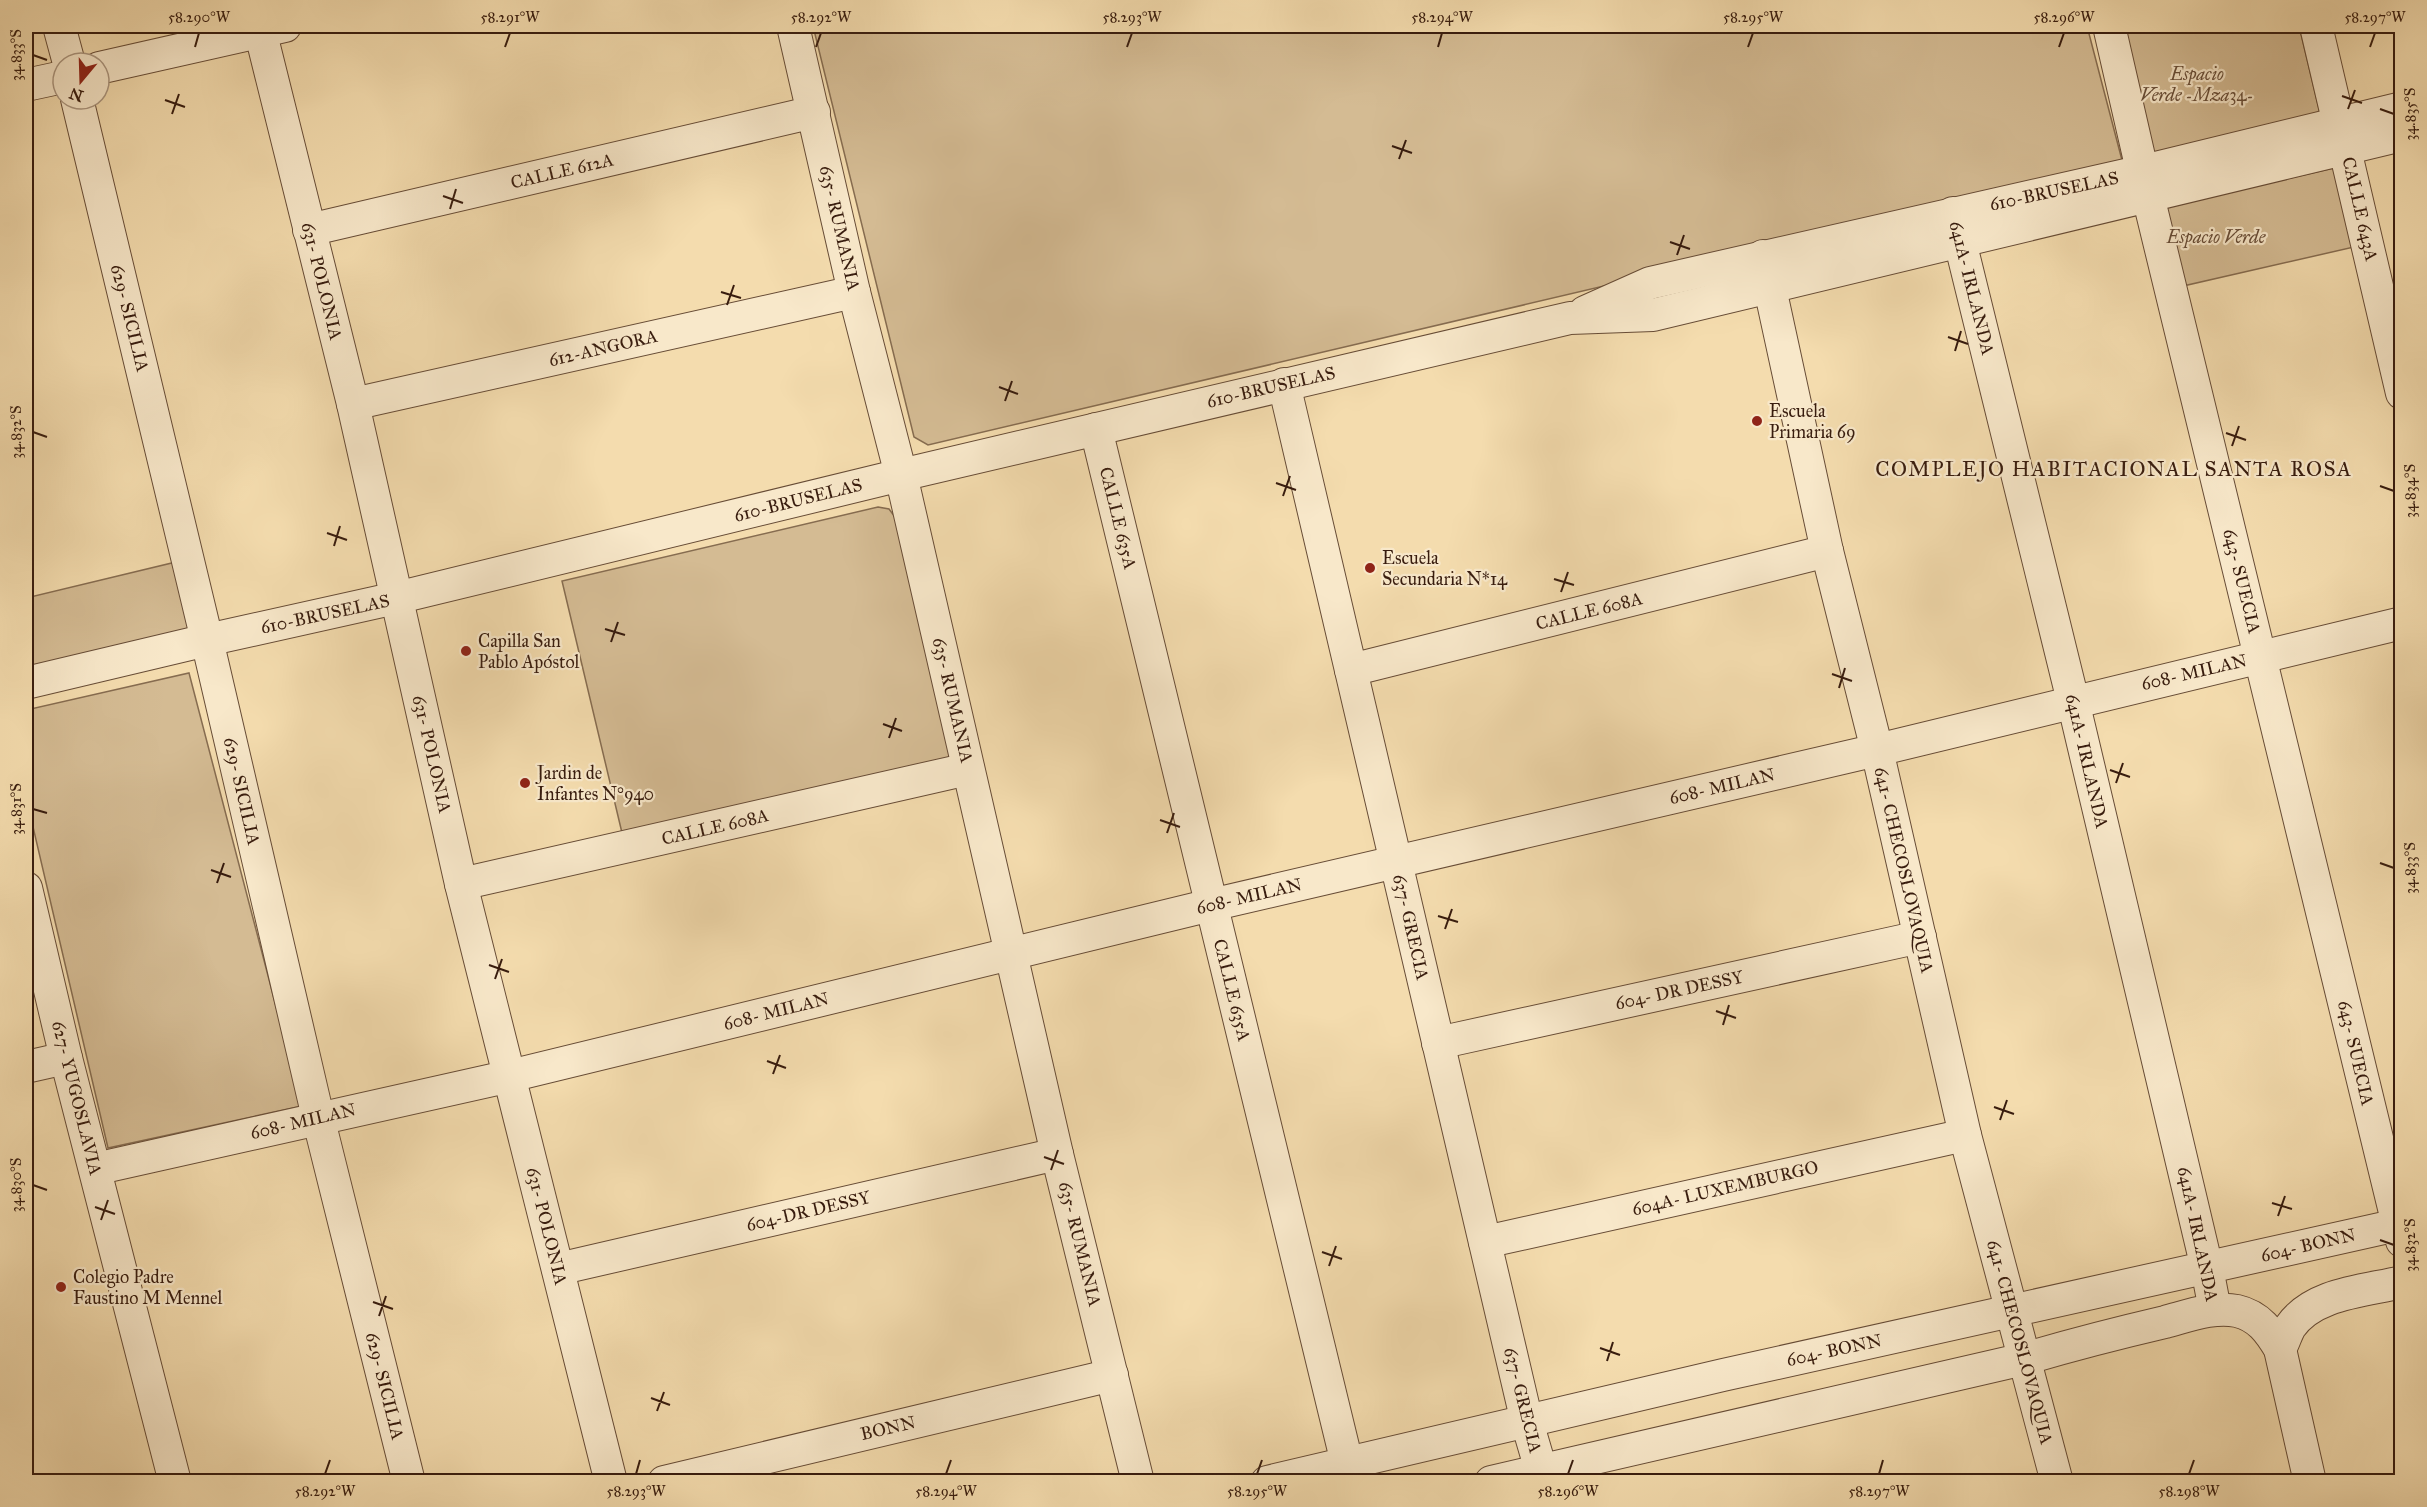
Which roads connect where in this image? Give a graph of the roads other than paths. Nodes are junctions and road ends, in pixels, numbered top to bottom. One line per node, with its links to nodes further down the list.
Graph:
1 (60, 26): 6 (street)
2 (793, 26): 12 (street, 635- RUMANIA)
3 (2109, 26): 15 (street, 643- SUECIA)
4 (2316, 26): 13 (street, CALLE 643A)
5 (268, 27): 7 (street); 17 (street, 631- POLONIA)
6 (66, 51)
7 (111, 65)
8 (51, 80): 9 (street)
9 (26, 85)
10 (2402, 108): 13 (street, 610-BRUSELAS)
11 (80, 111): 30 (street, 629- SICILIA)
12 (814, 112): 17 (street, CALLE 612A); 20 (street, 635- RUMANIA)
13 (2343, 135): 14 (street, 610-BRUSELAS); 15 (street, 610-BRUSELAS); 23 (street, CALLE 643A)
14 (2402, 135)
15 (2145, 184): 16 (street, 610-BRUSELAS); 31 (street, 643- SUECIA)
16 (1957, 227): 18 (street, 610-BRUSELAS); 19 (street, 610-BRUSELAS); 34 (street, 641A- IRLANDA)
17 (309, 230): 24 (street, 631- POLONIA)
18 (1763, 256): 19 (street, 641- CHECOSLOVAQUIA); 21 (street, 610-BRUSELAS)
19 (1771, 287): 21 (street, 610-BRUSELAS); 27 (street, 641- CHECOSLOVAQUIA)
20 (854, 292): 24 (street, 612-ANGORA); 26 (street, 635- RUMANIA)
21 (1570, 318): 22 (street, 610-BRUSELAS)
22 (1284, 384): 25 (street, 610-BRUSELAS); 32 (street, 637- GRECIA)
23 (2402, 393)
24 (353, 404): 28 (street, 631- POLONIA)
25 (1096, 429): 26 (street, 610-BRUSELAS); 40 (street, CALLE 635A)
26 (901, 475): 28 (street, 610-BRUSELAS); 36 (street, 635- RUMANIA)
27 (1827, 551): 32 (street, CALLE 608A); 35 (street, 641- CHECOSLOVAQUIA)
28 (396, 598): 30 (street, 610-BRUSELAS); 38 (street, 631- POLONIA)
29 (2402, 623): 31 (street, 608- MILAN)
30 (207, 640): 33 (street, 610-BRUSELAS); 47 (street, 629- SICILIA)
31 (2261, 657): 34 (street, 608- MILAN); 51 (street, 643- SUECIA)
32 (1351, 670): 37 (street, 637- GRECIA)
33 (26, 683)
34 (2073, 701): 35 (street, 608- MILAN); 53 (street, 641A- IRLANDA)
35 (1877, 750): 37 (street, 608- MILAN); 41 (street, 641- CHECOSLOVAQUIA)
36 (968, 769): 38 (street, CALLE 608A); 42 (street, 635- RUMANIA)
37 (1396, 861): 40 (street, 608- MILAN); 43 (street, 637- GRECIA)
38 (461, 884): 46 (street, 631- POLONIA)
39 (26, 888): 44 (street, 627- YUGOSLAVIA)
40 (1211, 905): 42 (street, 608- MILAN); 65 (street, CALLE 635A)
41 (1920, 937): 43 (street, 604- DR DESSY); 48 (street, 641- CHECOSLOVAQUIA)
42 (1011, 955): 46 (street, 608- MILAN); 49 (street, 635- RUMANIA)
43 (1438, 1043): 52 (street, 637- GRECIA)
44 (66, 1058): 45 (street); 50 (street, 627- YUGOSLAVIA)
45 (26, 1067)
46 (510, 1076): 47 (street, 608- MILAN); 54 (street, 631- POLONIA)
47 (318, 1117): 50 (street, 608- MILAN); 67 (street, 629- SICILIA)
48 (1965, 1135): 52 (street, 604A- LUXEMBURGO); 57 (street, 641- CHECOSLOVAQUIA)
49 (1057, 1154): 54 (street, 604-DR DESSY); 60 (street, 635- RUMANIA)
50 (96, 1169): 66 (street, 627- YUGOSLAVIA)
51 (2400, 1230): 53 (street, 604- BONN)
52 (1485, 1242): 62 (street, 637- GRECIA)
53 (2207, 1268): 56 (street, 641A- IRLANDA); 57 (street, 604- BONN)
54 (558, 1269): 68 (street, 631- POLONIA)
55 (2402, 1282): 58 (street)
56 (2215, 1310): 58 (street); 59 (street)
57 (2011, 1311): 59 (street, 641- CHECOSLOVAQUIA); 61 (street, 604- BONN)
58 (2280, 1349): 74 (street)
59 (2024, 1359): 63 (street); 73 (street, 641- CHECOSLOVAQUIA)
60 (1112, 1375): 69 (street, BONN); 70 (street, 635- RUMANIA)
61 (1723, 1375): 62 (street, 604- BONN); 63 (street)
62 (1527, 1422): 64 (street, 637- GRECIA); 65 (street, 604- BONN)
63 (1735, 1424): 64 (street)
64 (1541, 1470): 72 (street)
65 (1350, 1472): 71 (street, 604- BONN)
66 (175, 1482)
67 (409, 1482)
68 (611, 1482)
69 (664, 1482)
70 (1138, 1482)
71 (1267, 1482)
72 (1491, 1482)
73 (2057, 1482)
74 (2310, 1482)

